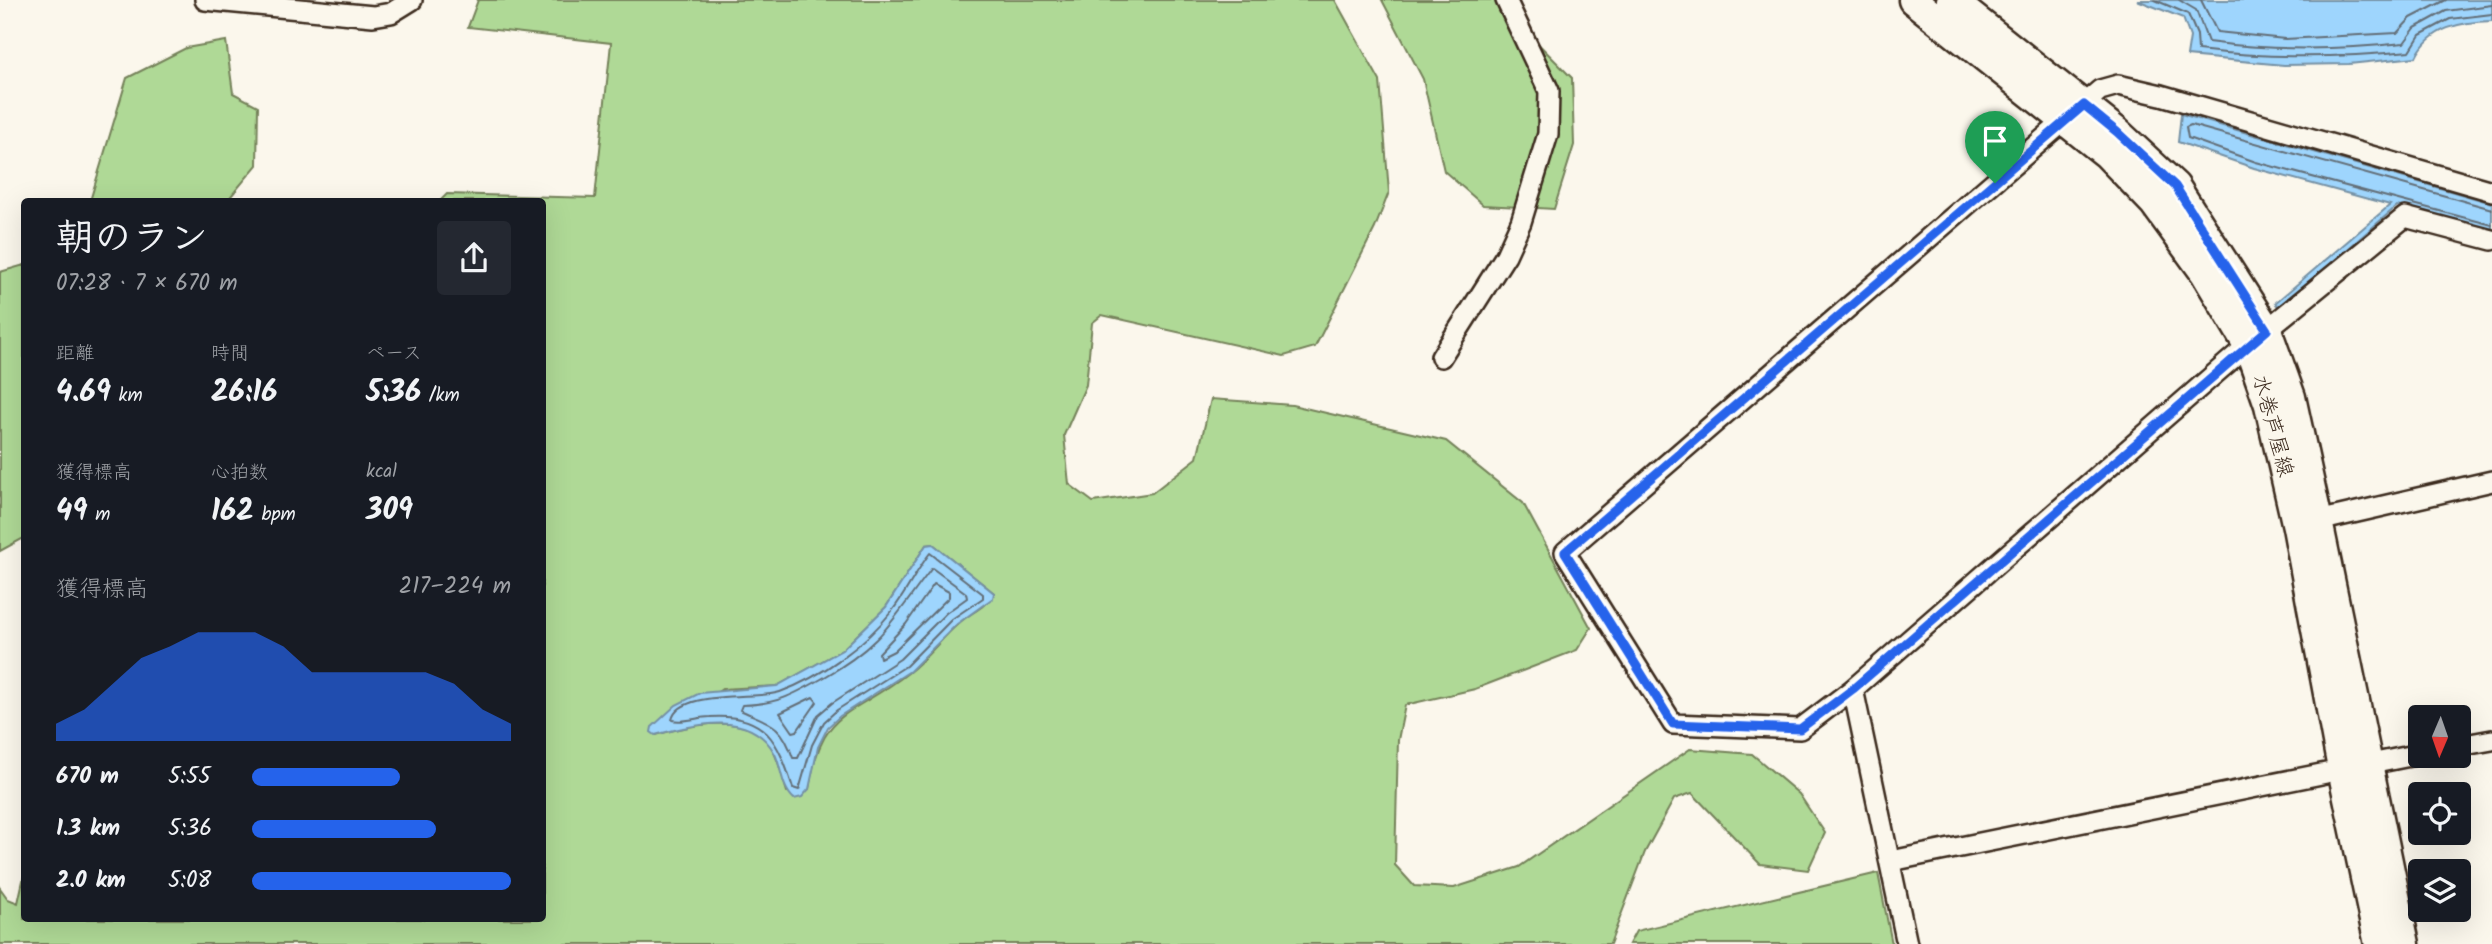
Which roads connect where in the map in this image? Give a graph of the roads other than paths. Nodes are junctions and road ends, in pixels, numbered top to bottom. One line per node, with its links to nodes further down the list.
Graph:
1 (205, 0): 2 (street)
2 (412, 0)
3 (1507, 0): 10 (street)
4 (1913, 0): 6 (main road, 水巻芦屋線)
5 (1951, 0): 6 (main road, 水巻芦屋線)
6 (2075, 113): 7 (street); 9 (main road, 水巻芦屋線); 13 (street)
7 (2492, 191)
8 (2492, 240): 9 (street)
9 (2258, 338): 12 (main road, 水巻芦屋線); 13 (street); 17 (main road, 水巻芦屋線)
10 (1441, 357)
11 (2492, 481): 12 (street)
12 (2319, 521): 17 (main road, 水巻芦屋線)
13 (1853, 689): 18 (street)
14 (2492, 740): 15 (street)
15 (2471, 744)
16 (2408, 756): 17 (street)
17 (2354, 767): 18 (street); 20 (main road, 水巻芦屋線); 21 (main road, 水巻芦屋線)
18 (1891, 861): 19 (street)
19 (1907, 944)
20 (2379, 944)
21 (2405, 944)

